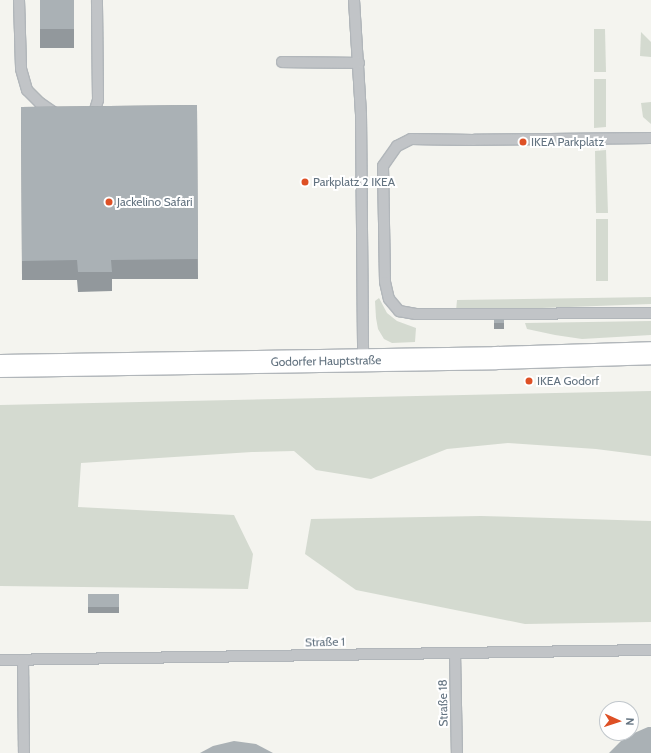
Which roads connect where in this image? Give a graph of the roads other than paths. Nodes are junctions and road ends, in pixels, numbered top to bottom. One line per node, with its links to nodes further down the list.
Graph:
1 (19, 0): 6 (lane)
2 (97, 0): 7 (lane)
3 (354, 0): 5 (lane)
4 (282, 62): 5 (lane)
5 (359, 62): 11 (lane)
6 (63, 116)
7 (81, 120)
8 (651, 138): 9 (lane)
9 (651, 313)
10 (651, 353): 11 (main road, Godorfer Hauptstraße)
11 (363, 360): 12 (main road, Godorfer Hauptstraße)
12 (0, 366)
13 (651, 650): 14 (lane, Straße 1)
14 (455, 653): 16 (lane, Straße 1); 18 (lane, Straße 18)
15 (0, 660): 16 (lane, Straße 1)
16 (23, 660): 17 (lane)
17 (24, 753)
18 (457, 753)

